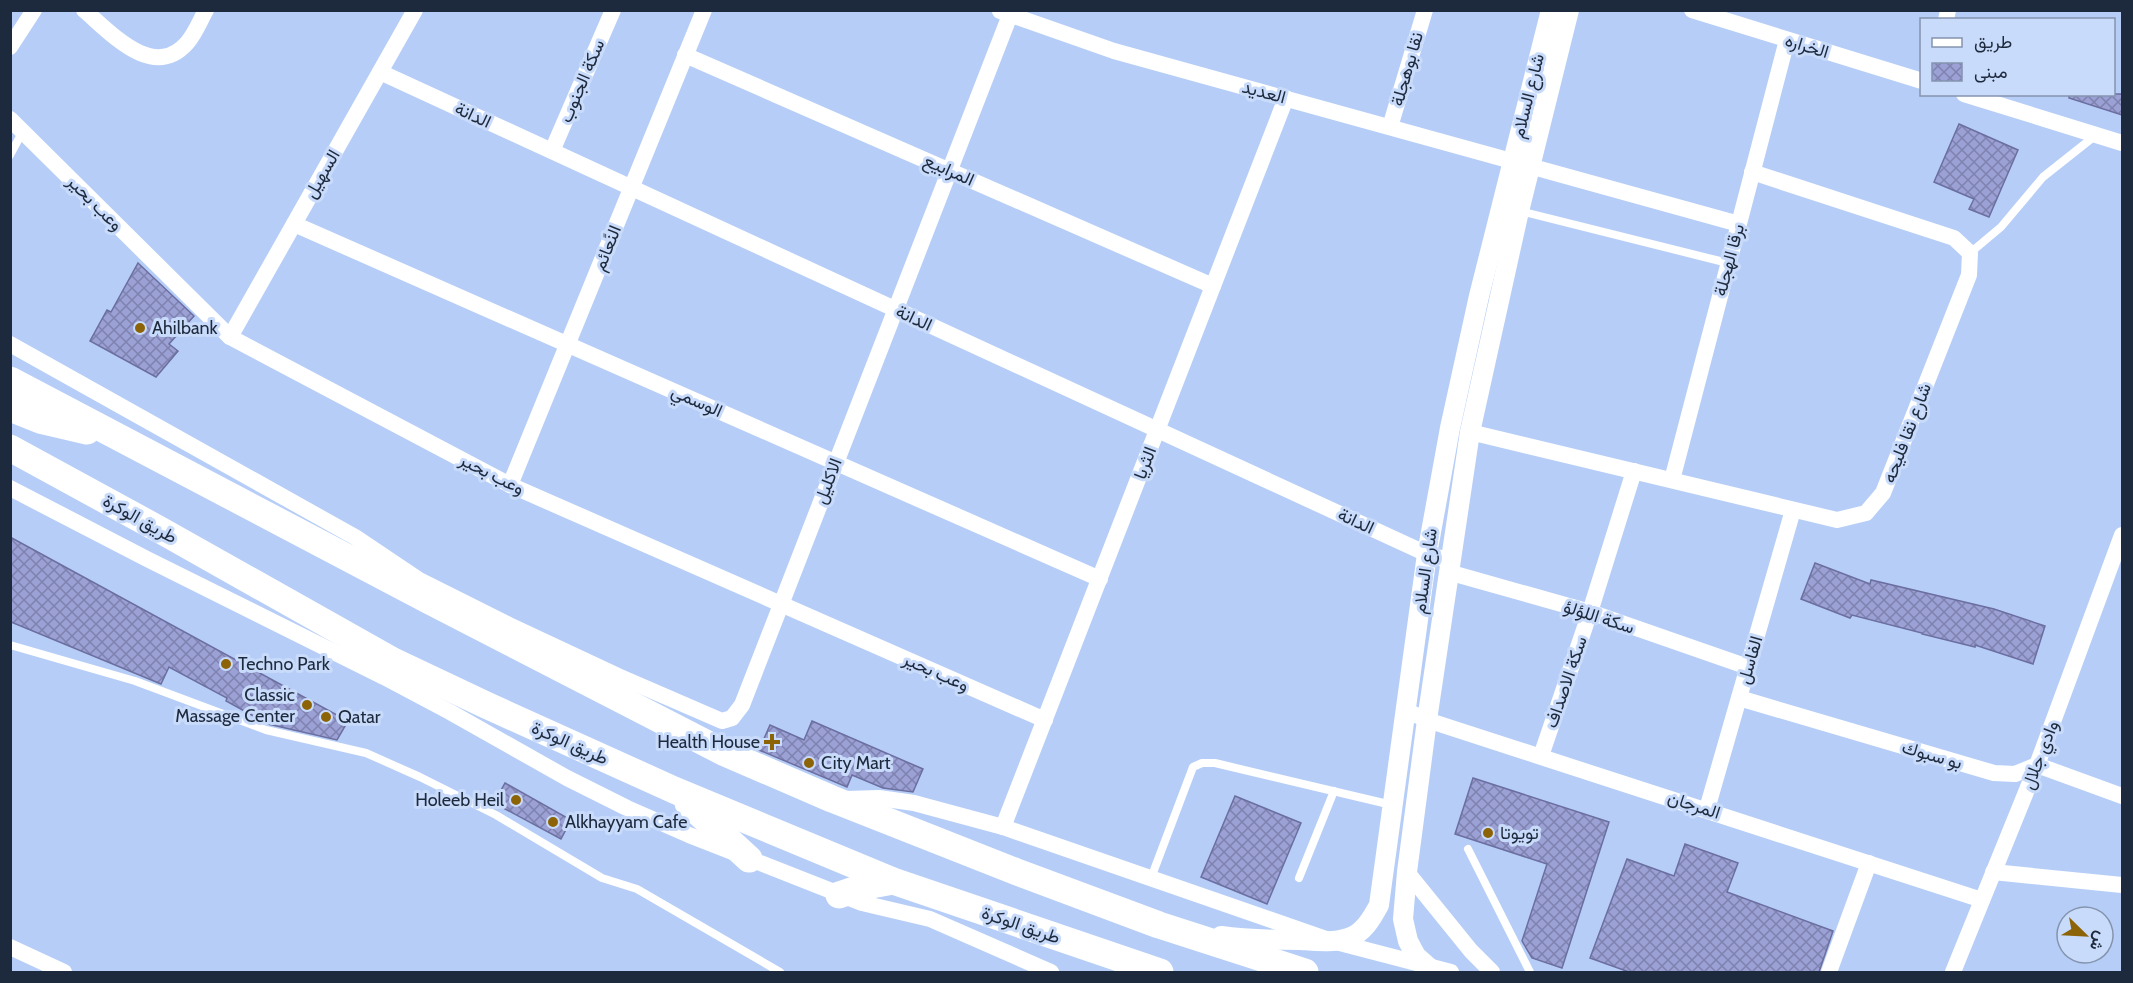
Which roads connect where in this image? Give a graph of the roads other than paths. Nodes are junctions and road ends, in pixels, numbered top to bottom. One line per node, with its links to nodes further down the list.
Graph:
1 (34, 10): 14 (street)
2 (84, 10): 3 (street)
3 (206, 10)
4 (415, 10): 16 (street, السهيل)
5 (613, 10): 24 (street, سكة الجنوب)
6 (704, 10): 15 (street, النًعائم)
7 (1425, 10): 21 (street, نقا بوهجلة)
8 (1551, 10): 26 (street, شارع السلام)
9 (1569, 10): 26 (street, شارع السلام)
10 (1692, 10): 12 (street, الخراره)
11 (1012, 13): 19 (street, العديد); 27 (street, الاكليل)
12 (1724, 15): 13 (street, الخراره)
13 (1787, 40): 17 (street, الخراره); 28 (street, برقا الهجلة)
14 (10, 47)
15 (685, 55): 27 (street, المرابيع); 29 (street, النًعائم)
16 (380, 72): 24 (street, الدانة); 31 (street, السهيل)
17 (1920, 80)
18 (1970, 96): 22 (street)
19 (1286, 98): 21 (street, العديد); 35 (street, الثريا)
20 (17, 125): 25 (lane); 37 (street, وعب بحير)
21 (1390, 127): 26 (street, العديد)
22 (2096, 135): 23 (street); 33 (lane)
23 (2122, 143)
24 (552, 151): 29 (street, الدانة)
25 (10, 155)
26 (1521, 163): 30 (street, شارع السلام); 32 (street, العديد); 53 (street, شارع السلام)
27 (949, 170): 35 (street, المرابيع); 36 (street, الاكليل)
28 (1752, 172): 32 (street, برقا الهجلة); 33 (street)
29 (632, 188): 36 (street, الدانة); 39 (street, النًعائم)
30 (1519, 211): 34 (lane); 43 (street, شارع السلام)
31 (294, 224): 37 (street, السهيل); 39 (street, الوسمي)
32 (1738, 224): 34 (street, برقا الهجلة)
33 (1970, 253): 51 (street, شارع نقا فليحه)
34 (1728, 263): 48 (street, برقا الهجلة)
35 (1213, 286): 42 (street, الثريا)
36 (895, 309): 42 (street, الدانة); 46 (street, الاكليل)
37 (230, 338): 49 (street, وعب بحير)
38 (10, 344): 61 (street, الاكليل)
39 (567, 344): 46 (street, الوسمي); 49 (street, النًعائم)
40 (10, 380): 44 (highway)
41 (10, 408): 44 (highway)
42 (1157, 430): 53 (street, الدانة); 56 (street, الثريا)
43 (1470, 432): 47 (street, شارع نقا فليحه); 54 (street, شارع السلام)
44 (120, 436): 63 (highway)
45 (10, 448): 69 (highway, طريق الوكرة)
46 (835, 462): 56 (street, الوسمي); 57 (street, الاكليل)
47 (1634, 471): 48 (street, شارع نقا فليحه); 58 (street, سكة الاصداف)
48 (1672, 480): 51 (street, شارع نقا فليحه)
49 (510, 485): 57 (street, وعب بحير)
50 (10, 488): 77 (street, طريق الوكرة)
51 (1793, 510): 60 (street, الفاسل)
52 (2122, 535): 55 (street, وادي جلال)
53 (1427, 554): 54 (street, الدانة); 64 (street, شارع السلام)
54 (1449, 566): 58 (street, سكة اللؤلؤ); 66 (street, شارع السلام)
55 (2117, 569): 68 (street, وادي جلال)
56 (1100, 579): 65 (street, الثريا)
57 (780, 603): 61 (street, الاكليل); 65 (street, وعب بحير)
58 (1590, 612): 60 (street, سكة اللؤلؤ); 67 (street, سكة الاصداف)
59 (10, 645): 92 (lane)
60 (1748, 668): 62 (street, الفاسل)
61 (618, 676): 63 (highway)
62 (1739, 698): 68 (street, بو سبوك); 74 (street, الفاسل)
63 (635, 706): 72 (highway)
64 (1407, 711): 66 (street, المرجان); 73 (street, شارع السلام)
65 (1045, 720): 75 (street, الثريا)
66 (1427, 720): 67 (street, المرجان); 79 (street, شارع السلام)
67 (1541, 756): 74 (street, المرجان)
68 (2037, 765): 71 (street); 80 (street, وادي جلال)
69 (674, 790): 77 (highway); 83 (highway, طريق الوكرة)
70 (1334, 791): 73 (lane); 81 (lane); 82 (lane)
71 (2122, 796)
72 (832, 799): 75 (street); 87 (highway)
73 (1392, 805): 88 (street, شارع السلام)
74 (1707, 809): 78 (street, المرجان)
75 (1003, 827): 81 (street)
76 (1468, 849): 98 (lane)
77 (749, 859): 85 (street, طريق الوكرة)
78 (1869, 863): 86 (street, المرجان); 99 (street)
79 (1407, 872): 90 (street, شارع السلام); 97 (street)
80 (1993, 872): 84 (street); 86 (street, وادي جلال)
81 (1151, 878): 88 (street)
82 (1299, 878)
83 (893, 881): 85 (highway); 94 (highway, طريق الوكرة)
84 (2122, 885)
85 (839, 895): 93 (street, طريق الوكرة)
86 (1982, 900): 100 (street, وادي جلال)
87 (1160, 925): 88 (street, شارع السلام); 95 (highway)
88 (1332, 941): 90 (street)
89 (10, 947): 91 (street)
90 (1430, 969): 96 (street)
91 (64, 972)
92 (780, 972)
93 (1051, 972)
94 (1160, 972)
95 (1305, 972)
96 (1451, 972)
97 (1492, 972)
98 (1530, 972)
99 (1829, 972)
100 (1953, 972)

